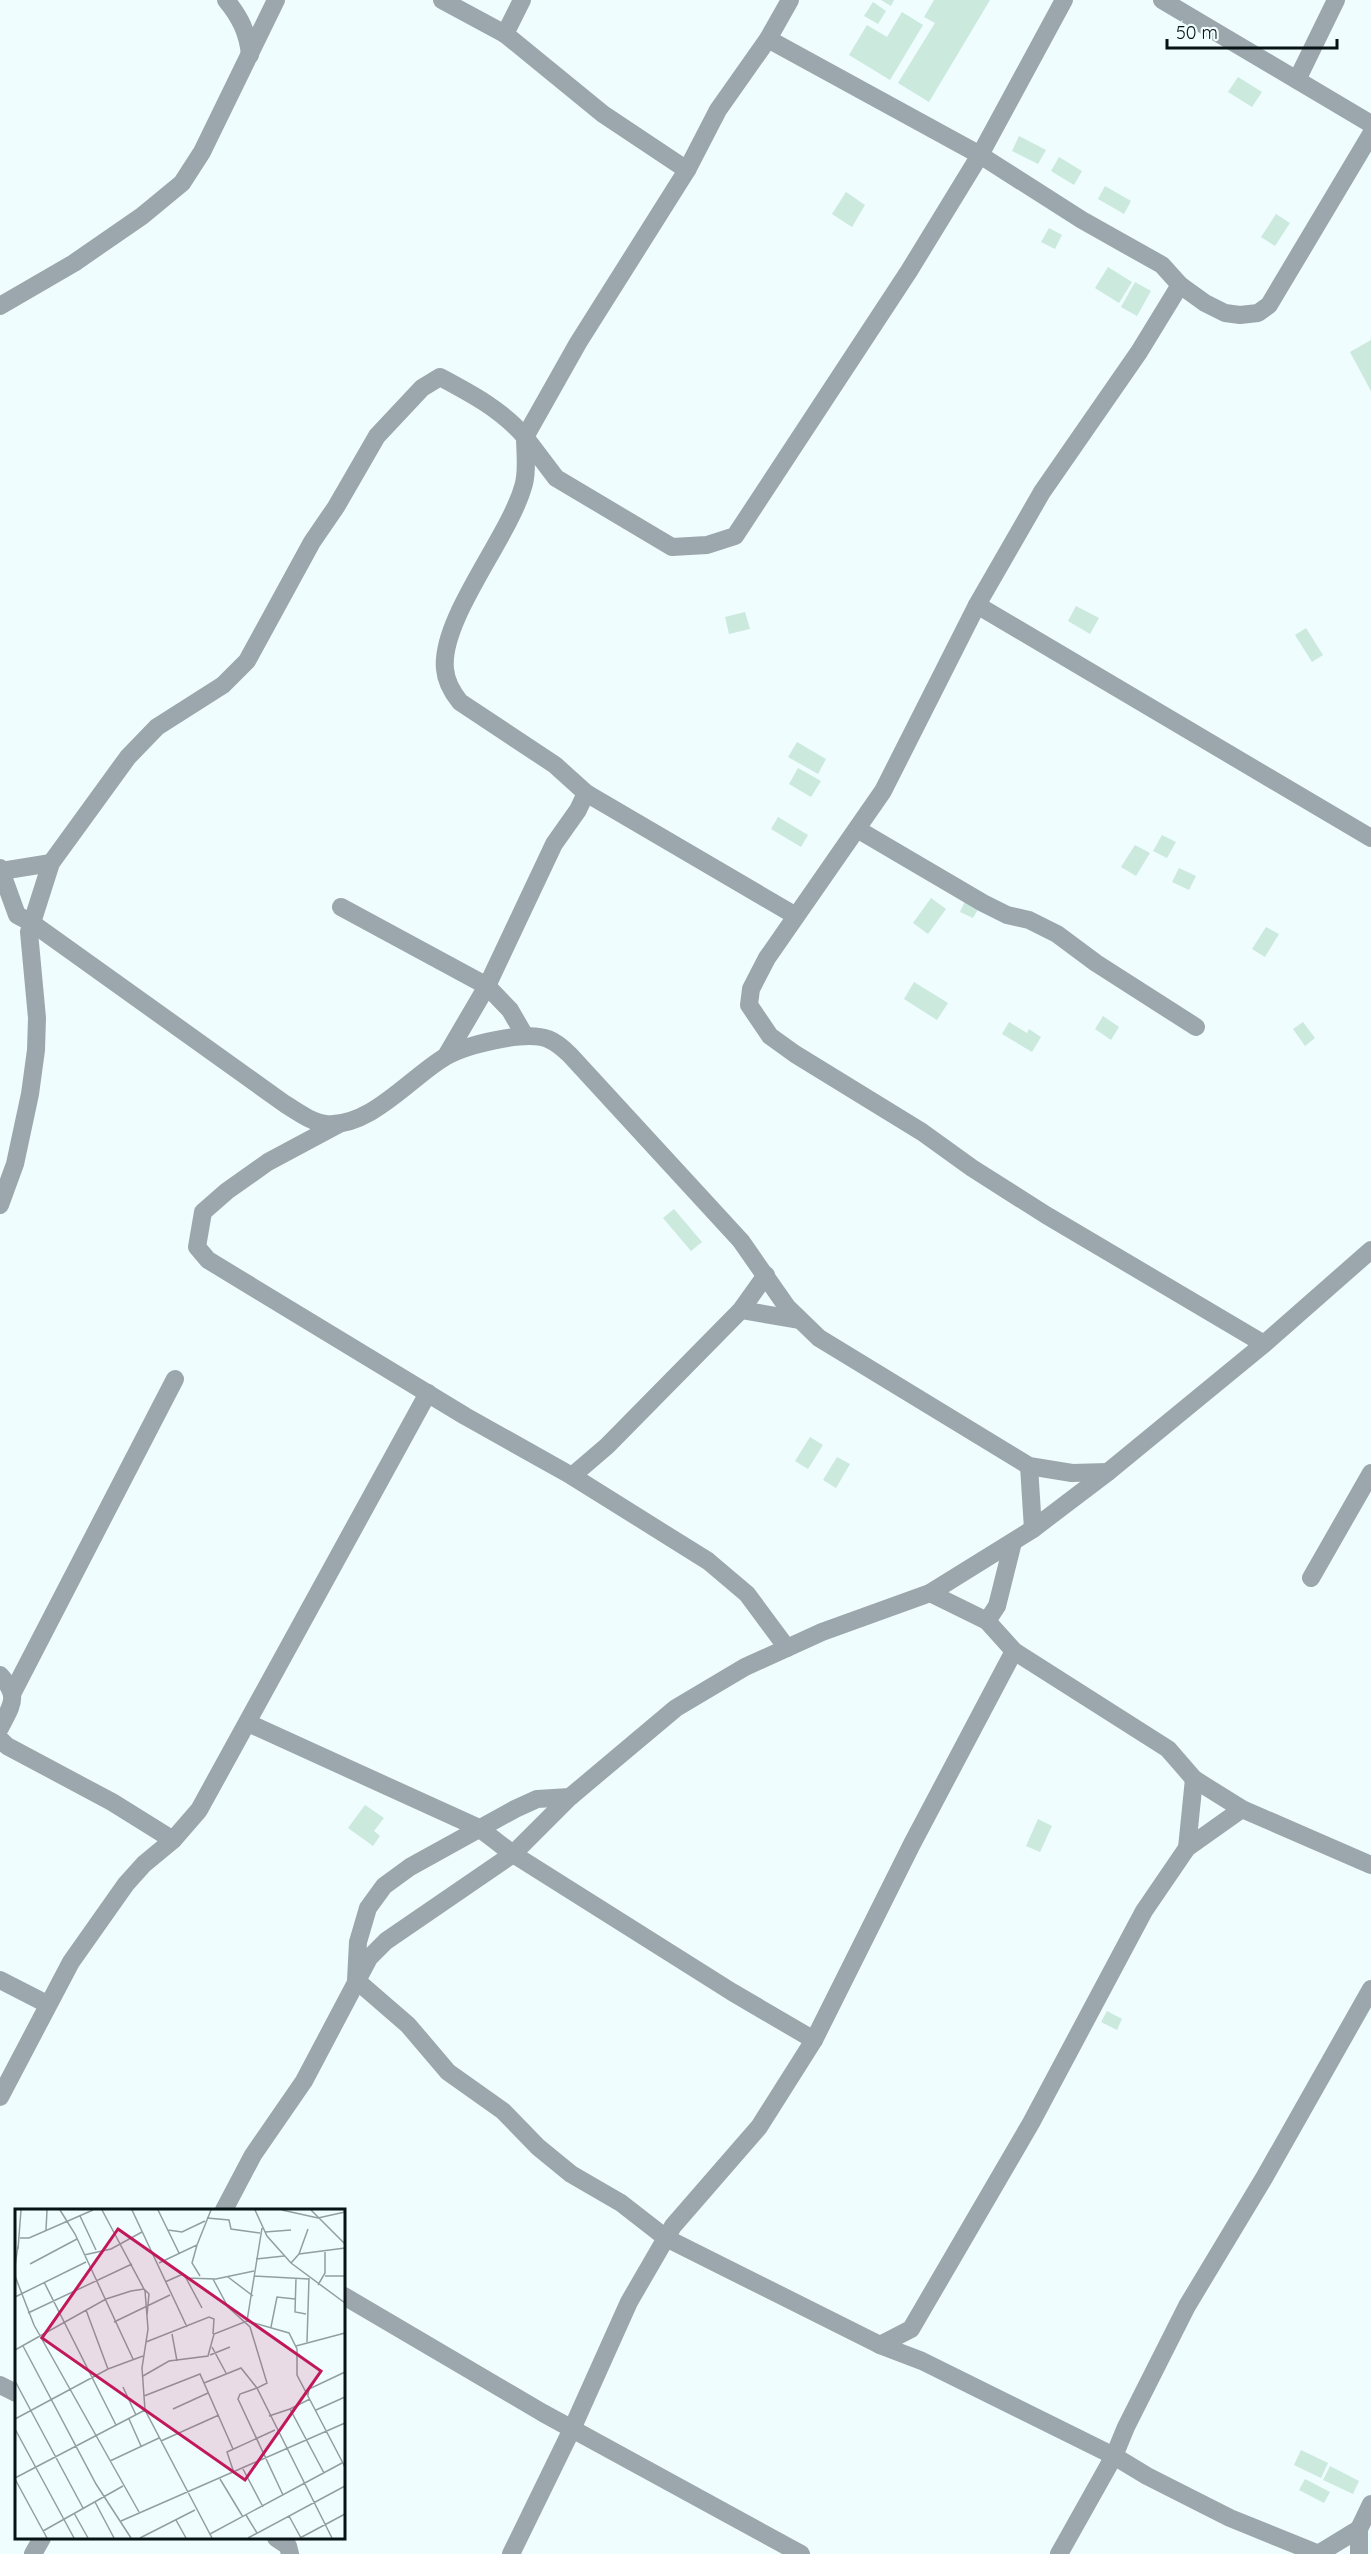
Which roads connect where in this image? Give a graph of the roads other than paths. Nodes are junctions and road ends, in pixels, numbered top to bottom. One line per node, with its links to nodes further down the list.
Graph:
1 (226, 0): 11 (street)
2 (276, 0): 11 (street)
3 (442, 0): 9 (street)
4 (522, 0): 9 (street)
5 (789, 0): 10 (street)
6 (1064, 0): 15 (street)
7 (1162, 0): 12 (street)
8 (1336, 0): 12 (street)
9 (505, 34): 16 (street)
10 (768, 39): 15 (street); 16 (street)
11 (250, 55): 18 (street)
12 (1297, 80): 13 (street)
13 (1371, 124)
14 (1371, 135): 17 (street)
15 (980, 155): 17 (street); 19 (street)
16 (687, 170): 19 (street)
17 (1180, 285): 20 (street)
18 (0, 306)
19 (525, 436): 21 (street); 24 (street)
20 (977, 604): 22 (street); 23 (street)
21 (586, 793): 27 (street); 29 (street)
22 (858, 829): 27 (street); 30 (street)
23 (1371, 838)
24 (51, 863): 25 (street); 28 (street)
25 (1, 869): 28 (street)
26 (341, 907): 29 (street)
27 (795, 916): 39 (street)
28 (16, 918): 33 (street); 34 (street)
29 (487, 986): 31 (street); 32 (street)
30 (1196, 1027)
31 (525, 1036): 32 (street); 36 (street)
32 (446, 1056): 33 (street)
33 (339, 1124): 41 (street)
34 (0, 1205)
35 (1371, 1250): 39 (street)
36 (766, 1275): 37 (street); 38 (street)
37 (741, 1310): 38 (street); 45 (street)
38 (799, 1320): 42 (street)
39 (1264, 1344): 43 (street)
40 (175, 1379): 54 (street)
41 (428, 1393): 45 (street); 55 (street)
42 (1029, 1466): 43 (street); 46 (street)
43 (1108, 1472): 46 (street)
44 (1371, 1473): 48 (street)
45 (572, 1476): 51 (street)
46 (1033, 1529): 47 (street)
47 (1013, 1542): 49 (street); 50 (street)
48 (1311, 1578)
49 (930, 1593): 50 (street); 51 (street)
50 (987, 1621): 52 (street)
51 (787, 1648): 59 (street)
52 (1014, 1651): 58 (street); 70 (street)
53 (0, 1675): 54 (street)
54 (13, 1692): 56 (street)
55 (248, 1723): 61 (street); 62 (street)
56 (0, 1728)
57 (0, 1739): 62 (street)
58 (1194, 1779): 60 (street); 63 (street)
59 (570, 1797): 61 (street); 64 (street)
60 (1242, 1809): 63 (street); 65 (street)
61 (479, 1828): 64 (street); 67 (street)
62 (172, 1840): 69 (street)
63 (1187, 1848): 75 (street)
64 (513, 1854): 67 (street); 70 (street)
65 (1371, 1865)
66 (0, 1980): 69 (street)
67 (356, 1980): 72 (street); 73 (street)
68 (1371, 1989): 81 (street)
69 (47, 2004): 71 (street)
70 (814, 2040): 73 (street)
71 (0, 2097)
72 (225, 2209)
73 (666, 2238): 76 (street); 80 (street)
74 (345, 2297): 80 (street)
75 (911, 2329): 76 (street); 77 (street)
76 (880, 2345): 77 (street)
77 (922, 2361): 81 (street)
78 (0, 2385): 79 (street)
79 (15, 2392)
80 (572, 2429): 88 (street); 89 (street)
81 (1114, 2456): 90 (street); 91 (street)
82 (1371, 2504): 83 (street)
83 (1359, 2529): 91 (street); 92 (street)
84 (41, 2539): 86 (street)
85 (278, 2539): 87 (street)
86 (33, 2554)
87 (290, 2554)
88 (511, 2554)
89 (801, 2554)
90 (1059, 2554)
91 (1318, 2554)
92 (1359, 2554)

